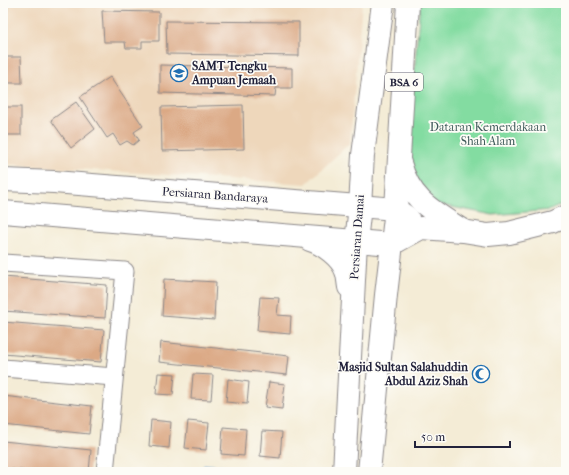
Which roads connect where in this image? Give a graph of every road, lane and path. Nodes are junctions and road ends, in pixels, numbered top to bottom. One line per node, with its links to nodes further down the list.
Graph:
1 (383, 3): 3 (main road, Persiaran Damai / BSA 6)
2 (408, 3): 4 (main road, BSA 6)
3 (363, 155): 6 (main road); 7 (main road, Persiaran Damai / BSA 6)
4 (399, 161): 8 (main road, BSA 6); 12 (main road)
5 (3, 180): 6 (main road, Persiaran Bandaraya)
6 (302, 202): 7 (main road, Persiaran Bandaraya)
7 (360, 206): 8 (main road, Persiaran Bandaraya); 14 (main road, Persiaran Damai / BSA 6)
8 (396, 209): 11 (main road); 15 (main road, BSA 6)
9 (3, 212): 13 (main road)
10 (566, 216): 12 (main road)
11 (421, 228): 12 (main road); 15 (main road)
12 (464, 231): 17 (main road)
13 (303, 238): 14 (main road); 18 (main road)
14 (356, 242): 15 (main road); 18 (main road, Persiaran Damai / BSA 6)
15 (392, 244): 17 (main road, BSA 6)
16 (3, 263): 20 (street)
17 (386, 295): 23 (main road, BSA 6)
18 (353, 304): 22 (main road, Persiaran Damai / BSA 6)
19 (3, 368): 20 (street)
20 (114, 377): 21 (street)
21 (105, 472)
22 (344, 472)
23 (369, 472)

